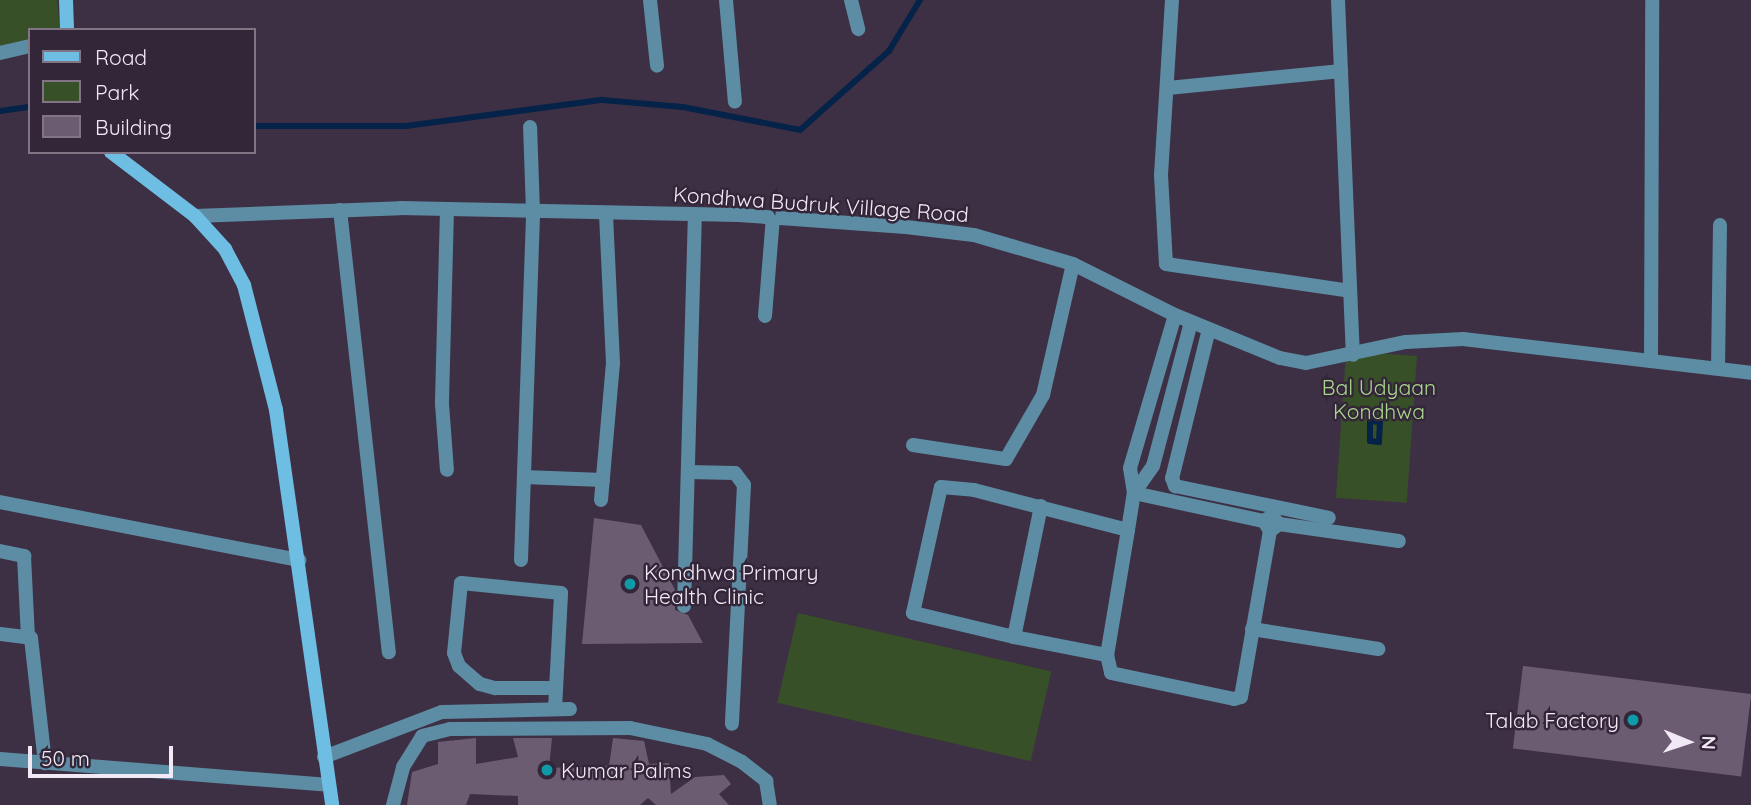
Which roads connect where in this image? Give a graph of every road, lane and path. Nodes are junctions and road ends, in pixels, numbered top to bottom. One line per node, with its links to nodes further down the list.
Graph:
1 (66, 0): 8 (street)
2 (650, 0): 12 (street)
3 (726, 0): 15 (street)
4 (851, 0): 9 (street)
5 (1172, 0): 14 (street)
6 (1338, 0): 13 (street)
7 (1652, 0): 33 (street)
8 (67, 28)
9 (858, 29)
10 (28, 46): 11 (street)
11 (0, 52)
12 (657, 66)
13 (1340, 71): 14 (street); 27 (street)
14 (1168, 89): 27 (street)
15 (735, 102)
16 (530, 127): 20 (street)
17 (114, 154): 23 (street)
18 (340, 210): 19 (street, Kondhwa Budruk Village Road); 23 (street, Kondhwa Budruk Village Road); 58 (street)
19 (447, 210): 20 (street, Kondhwa Budruk Village Road); 37 (street)
20 (533, 211): 21 (street, Kondhwa Budruk Village Road); 39 (street)
21 (606, 213): 22 (street, Kondhwa Budruk Village Road); 40 (street)
22 (695, 214): 24 (street, Kondhwa Budruk Village Road); 38 (street)
23 (195, 216): 50 (street)
24 (773, 217): 26 (street, Kondhwa Budruk Village Road); 29 (street)
25 (1720, 225): 34 (street)
26 (1073, 264): 28 (street, Kondhwa Budruk Village Road); 36 (street)
27 (1350, 290): 32 (street)
28 (1175, 315): 30 (street, Kondhwa Budruk Village Road); 41 (street)
29 (765, 316)
30 (1191, 322): 31 (street, Kondhwa Budruk Village Road); 41 (street)
31 (1209, 329): 32 (street, Kondhwa Budruk Village Road); 46 (street)
32 (1353, 355): 33 (street, Kondhwa Budruk Village Road)
33 (1651, 361): 34 (street, Kondhwa Budruk Village Road)
34 (1718, 368): 35 (street, Kondhwa Budruk Village Road)
35 (1751, 373)
36 (913, 445)
37 (447, 470)
38 (688, 472): 52 (street); 63 (street)
39 (524, 477): 40 (street); 51 (street)
40 (603, 480): 42 (street)
41 (1134, 493): 46 (street); 47 (street)
42 (601, 500)
43 (0, 502): 50 (street)
44 (1041, 506): 47 (street); 55 (street); 55 (street)
45 (1329, 519): 46 (street)
46 (1273, 520): 48 (street); 53 (street)
47 (1128, 530): 59 (street)
48 (1399, 541)
49 (0, 551): 56 (street)
50 (299, 560): 64 (street)
51 (521, 560)
52 (684, 606)
53 (1252, 629): 57 (street); 59 (street)
54 (0, 634): 56 (street)
55 (1014, 637): 59 (street)
56 (28, 638): 66 (street)
57 (1378, 649)
58 (389, 652)
59 (1107, 655)
60 (556, 688): 60 (street); 61 (street)
61 (555, 709): 62 (street); 64 (street)
62 (570, 709)
63 (732, 724)
64 (324, 757): 67 (street)
65 (0, 759): 66 (street)
66 (45, 763): 67 (street)
67 (329, 785): 68 (street)
68 (332, 805)
69 (393, 805): 70 (street)
70 (770, 805)

